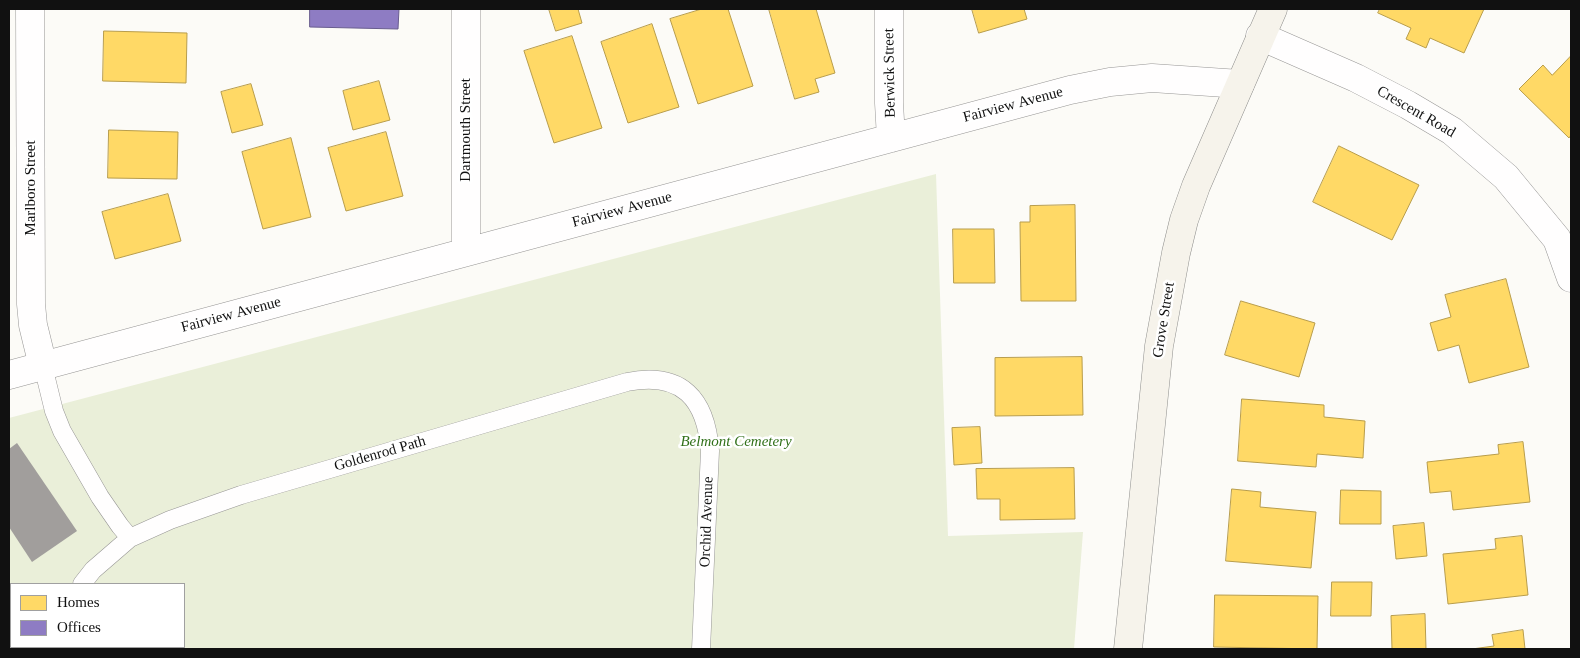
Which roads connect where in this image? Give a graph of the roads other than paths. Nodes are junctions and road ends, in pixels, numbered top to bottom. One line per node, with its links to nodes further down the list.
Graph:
1 (30, 9): 10 (street, Marlboro Street)
2 (466, 9): 8 (street, Dartmouth Street)
3 (889, 9): 7 (street, Berwick Street)
4 (1273, 9): 5 (street, Grove Street)
5 (1260, 36): 6 (street, Grove Street); 9 (street, Crescent Road)
6 (1240, 84): 7 (street, Fairview Avenue); 16 (street, Grove Street)
7 (891, 138): 8 (street, Fairview Avenue)
8 (466, 252): 10 (street, Fairview Avenue)
9 (1571, 278)
10 (43, 366): 11 (street, Fairview Avenue); 13 (lane)
11 (9, 375)
12 (694, 398): 13 (lane, Goldenrod Path); 15 (lane, Orchid Avenue)
13 (130, 538): 14 (lane, Goldenrod Path)
14 (83, 583)
15 (701, 649)
16 (1128, 649)

